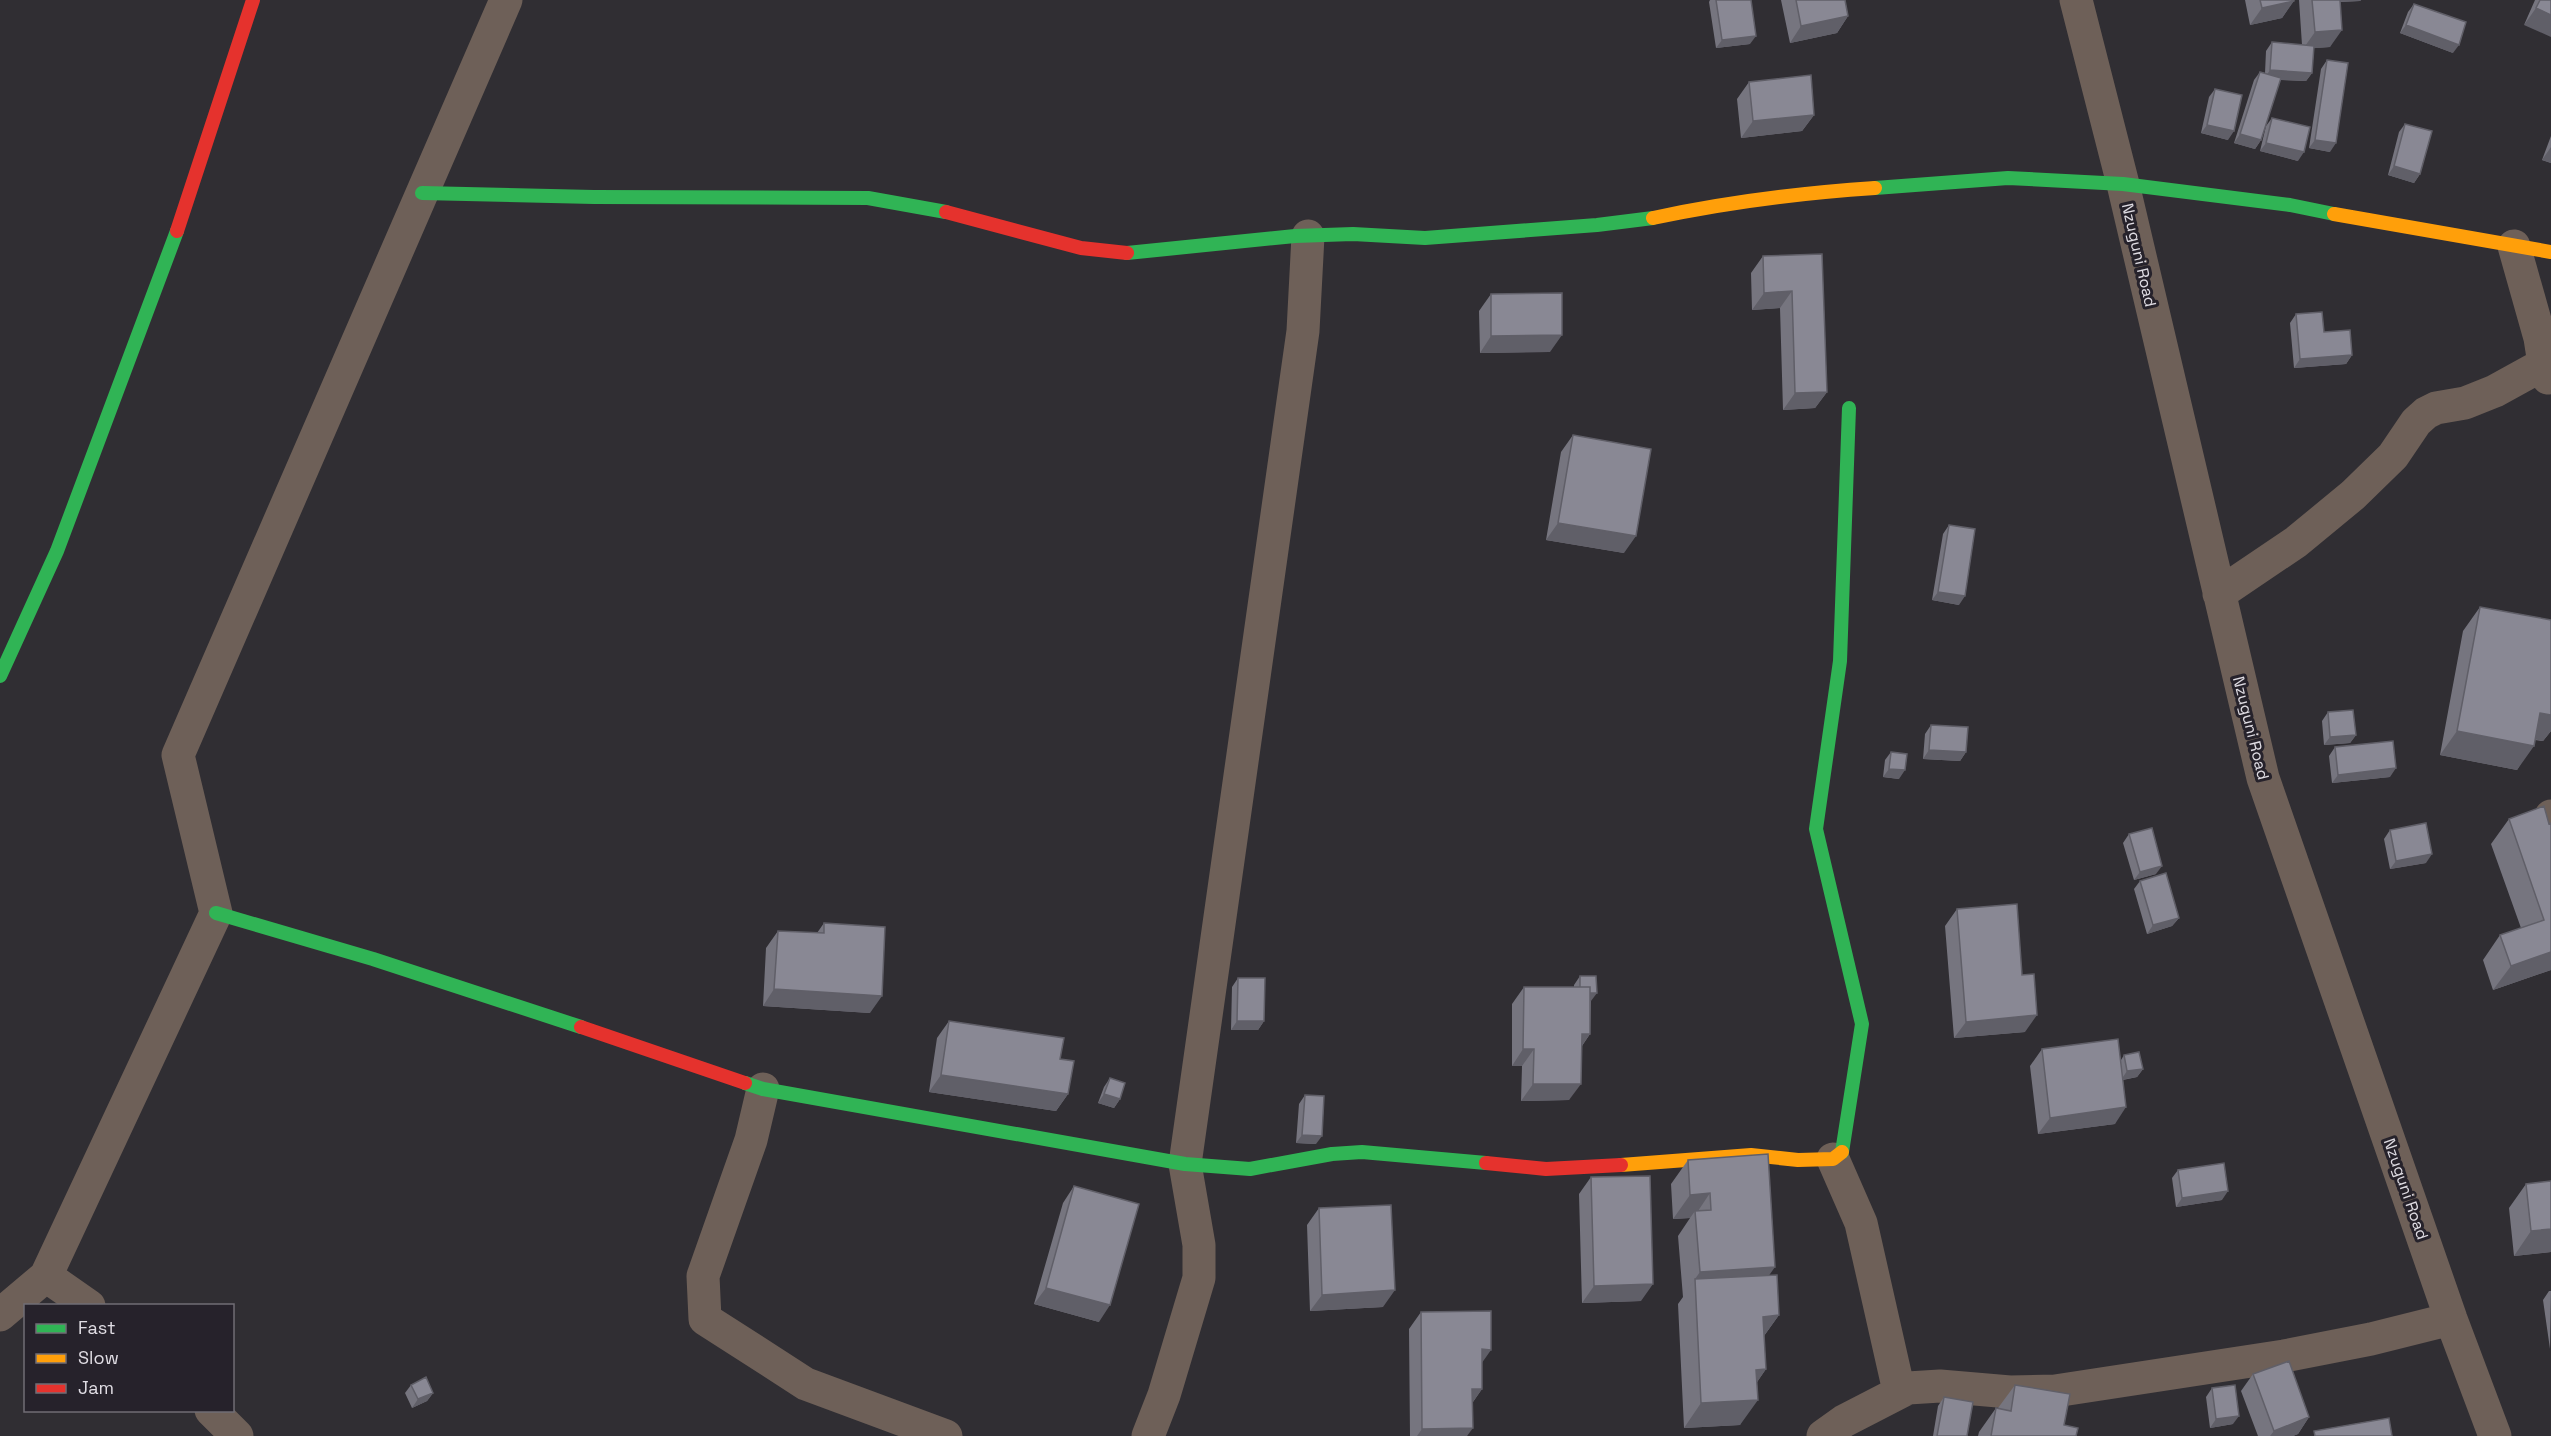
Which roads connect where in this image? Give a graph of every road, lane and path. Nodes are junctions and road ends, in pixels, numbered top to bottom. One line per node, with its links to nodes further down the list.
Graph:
1 (254, 0): 12 (main road)
2 (506, 0): 5 (street)
3 (2076, 0): 4 (street, Nzuguni Road)
4 (2122, 183): 6 (main road); 7 (main road); 11 (street, Nzuguni Road)
5 (422, 193): 6 (main road); 13 (street)
6 (1308, 236): 16 (street)
7 (2514, 246): 8 (main road); 9 (street)
8 (2551, 252)
9 (2549, 368): 11 (street)
10 (1849, 408): 15 (main road)
11 (2218, 594): 20 (street, Nzuguni Road)
12 (0, 676)
13 (216, 914): 14 (main road); 17 (street)
14 (763, 1089): 16 (main road); 24 (street)
15 (1833, 1159): 16 (main road); 21 (street)
16 (1185, 1164): 25 (street)
17 (46, 1276): 18 (street); 19 (street)
18 (88, 1304)
19 (0, 1315)
20 (2451, 1319): 21 (street); 27 (street, Nzuguni Road)
21 (1899, 1391): 26 (street)
22 (213, 1412): 23 (street)
23 (237, 1436)
24 (946, 1436)
25 (1148, 1436)
26 (1823, 1436)
27 (2495, 1436)

